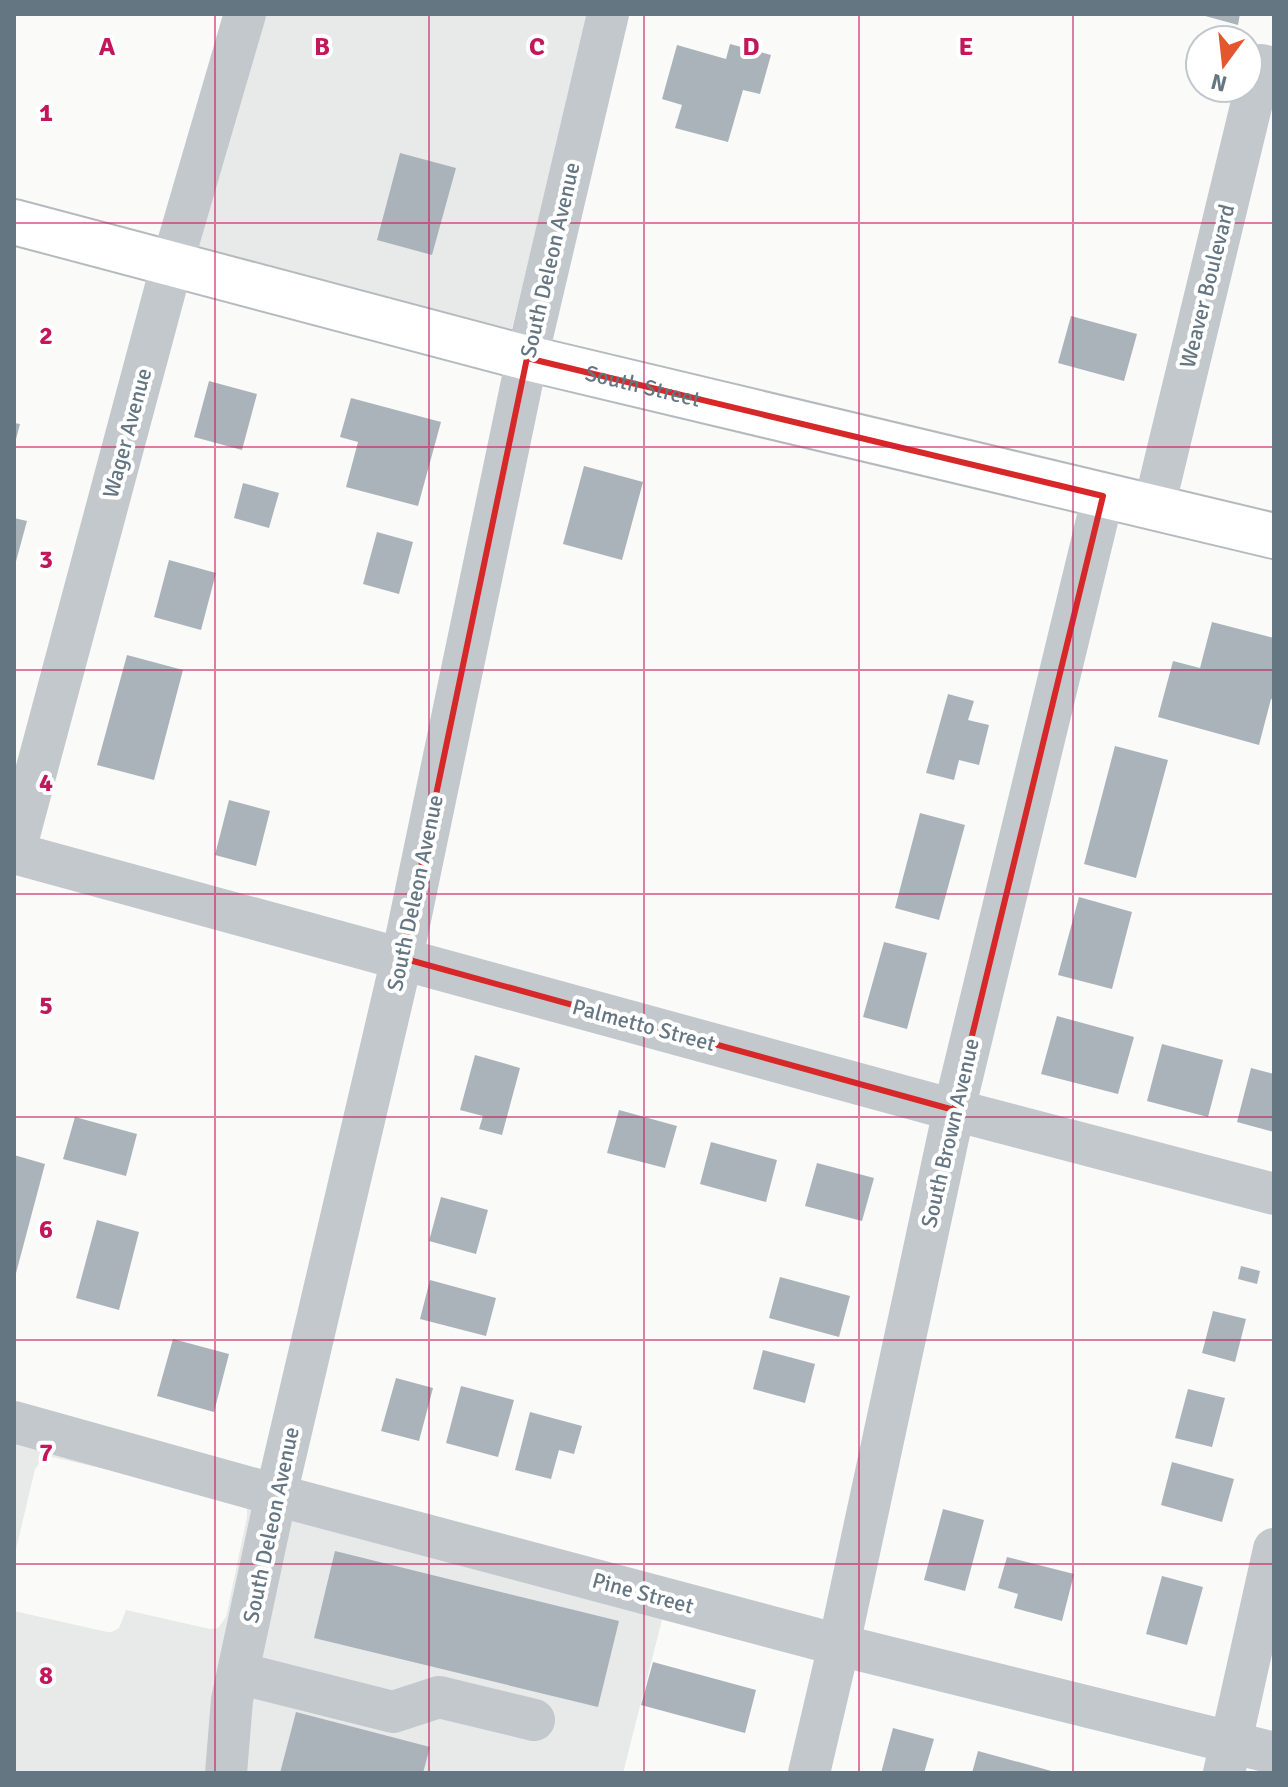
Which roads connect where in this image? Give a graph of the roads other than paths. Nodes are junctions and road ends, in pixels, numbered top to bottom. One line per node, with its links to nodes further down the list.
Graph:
1 (245, 14): 5 (street, Wager Avenue)
2 (608, 14): 6 (street, South Deleon Avenue)
3 (1270, 66): 8 (street, Weaver Boulevard)
4 (14, 222): 5 (main road, South Street)
5 (172, 264): 6 (main road, South Street); 10 (street, Wager Avenue)
6 (527, 358): 7 (main road, South Street); 11 (street, South Deleon Avenue)
7 (1103, 496): 8 (main road, South Street); 12 (street, South Brown Avenue)
8 (1154, 507): 9 (main road, South Street)
9 (1274, 536)
10 (14, 853): 11 (street, Palmetto Street)
11 (402, 958): 12 (street, Palmetto Street); 15 (street, South Deleon Avenue)
12 (954, 1110): 13 (street, Palmetto Street); 17 (street, South Brown Avenue)
13 (1274, 1194)
14 (14, 1422): 15 (street, Pine Street)
15 (276, 1495): 17 (street, Pine Street); 18 (street, South Deleon Avenue)
16 (1274, 1549): 21 (street)
17 (839, 1645): 21 (street, Pine Street); 23 (street, South Brown Avenue)
18 (238, 1673): 19 (street); 22 (street, South Deleon Avenue)
19 (534, 1720)
20 (1274, 1753): 21 (street, Pine Street)
21 (1228, 1758)
22 (226, 1773)
23 (809, 1773)

